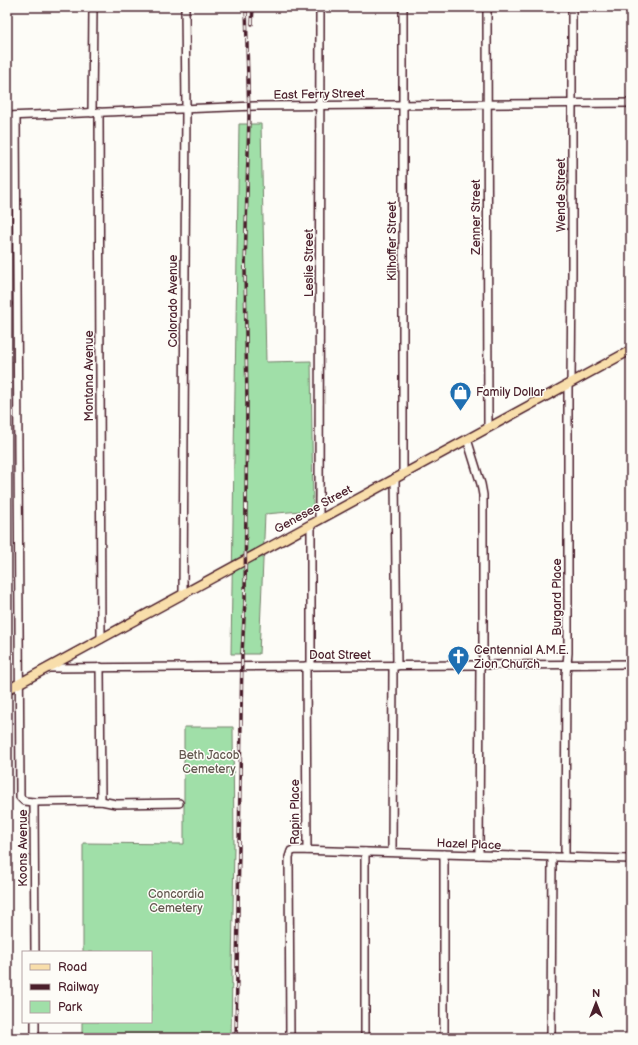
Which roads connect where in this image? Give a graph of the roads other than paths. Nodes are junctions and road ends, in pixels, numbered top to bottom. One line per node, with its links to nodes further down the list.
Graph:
1 (93, 7): 13 (street, Montana Avenue)
2 (185, 7): 12 (street, Colorado Avenue)
3 (320, 7): 10 (street, Leslie Street)
4 (403, 7): 11 (street, Kilhoffer Street)
5 (487, 7): 8 (street, Zenner Street)
6 (572, 7): 9 (street, Wende Street)
7 (631, 103): 9 (street, East Ferry Street)
8 (487, 104): 9 (street, East Ferry Street); 11 (street, East Ferry Street); 18 (street, Zenner Street)
9 (572, 104): 17 (street, Wende Street)
10 (320, 105): 11 (street, East Ferry Street); 12 (street, East Ferry Street); 21 (street, Leslie Street)
11 (403, 105): 20 (street, Kilhoffer Street)
12 (186, 108): 13 (street, East Ferry Street); 23 (street, Colorado Avenue)
13 (95, 112): 15 (street, East Ferry Street); 24 (street, Montana Avenue)
14 (7, 116): 15 (street, East Ferry Street)
15 (16, 116): 32 (street)
16 (631, 350): 17 (main road, Genesee Street)
17 (570, 383): 18 (main road, Genesee Street); 27 (street, Burgard Place)
18 (488, 428): 19 (main road, Genesee Street)
19 (467, 439): 20 (main road, Genesee Street); 26 (street)
20 (399, 476): 21 (main road, Genesee Street); 29 (street, Kilhoffer Street)
21 (319, 519): 22 (main road, Genesee Street)
22 (311, 524): 23 (main road, Genesee Street); 28 (street, Rapin Place)
23 (183, 594): 24 (main road, Genesee Street)
24 (101, 639): 31 (main road, Genesee Street)
25 (631, 664): 27 (street, Doat Street)
26 (481, 665): 27 (street, Doat Street); 29 (street, Doat Street); 41 (street)
27 (567, 665): 43 (street, Burgard Place)
28 (309, 666): 29 (street, Doat Street); 30 (street, Doat Street); 37 (street, Rapin Place)
29 (395, 666): 39 (street, Kilhoffer Street)
30 (100, 667): 31 (street, Doat Street); 34 (street)
31 (48, 668): 32 (main road, Genesee Street)
32 (19, 683): 33 (main road, Genesee Street); 35 (street, Koons Avenue)
33 (7, 690)
34 (100, 801): 35 (street); 36 (street)
35 (34, 802): 45 (street, Koons Avenue)
36 (179, 803)
37 (307, 850): 38 (street, Hazel Place); 48 (street, Rapin Place)
38 (365, 852): 39 (street, Hazel Place); 49 (street)
39 (392, 852): 40 (street, Hazel Place)
40 (444, 854): 41 (street, Hazel Place); 50 (street)
41 (479, 855): 42 (street, Hazel Place)
42 (552, 857): 43 (street, Hazel Place); 51 (street)
43 (565, 857): 44 (street, Hazel Place)
44 (631, 859)
45 (35, 951)
46 (35, 1023): 47 (street)
47 (35, 1038)
48 (290, 1038)
49 (365, 1038)
50 (444, 1038)
51 (551, 1038)

